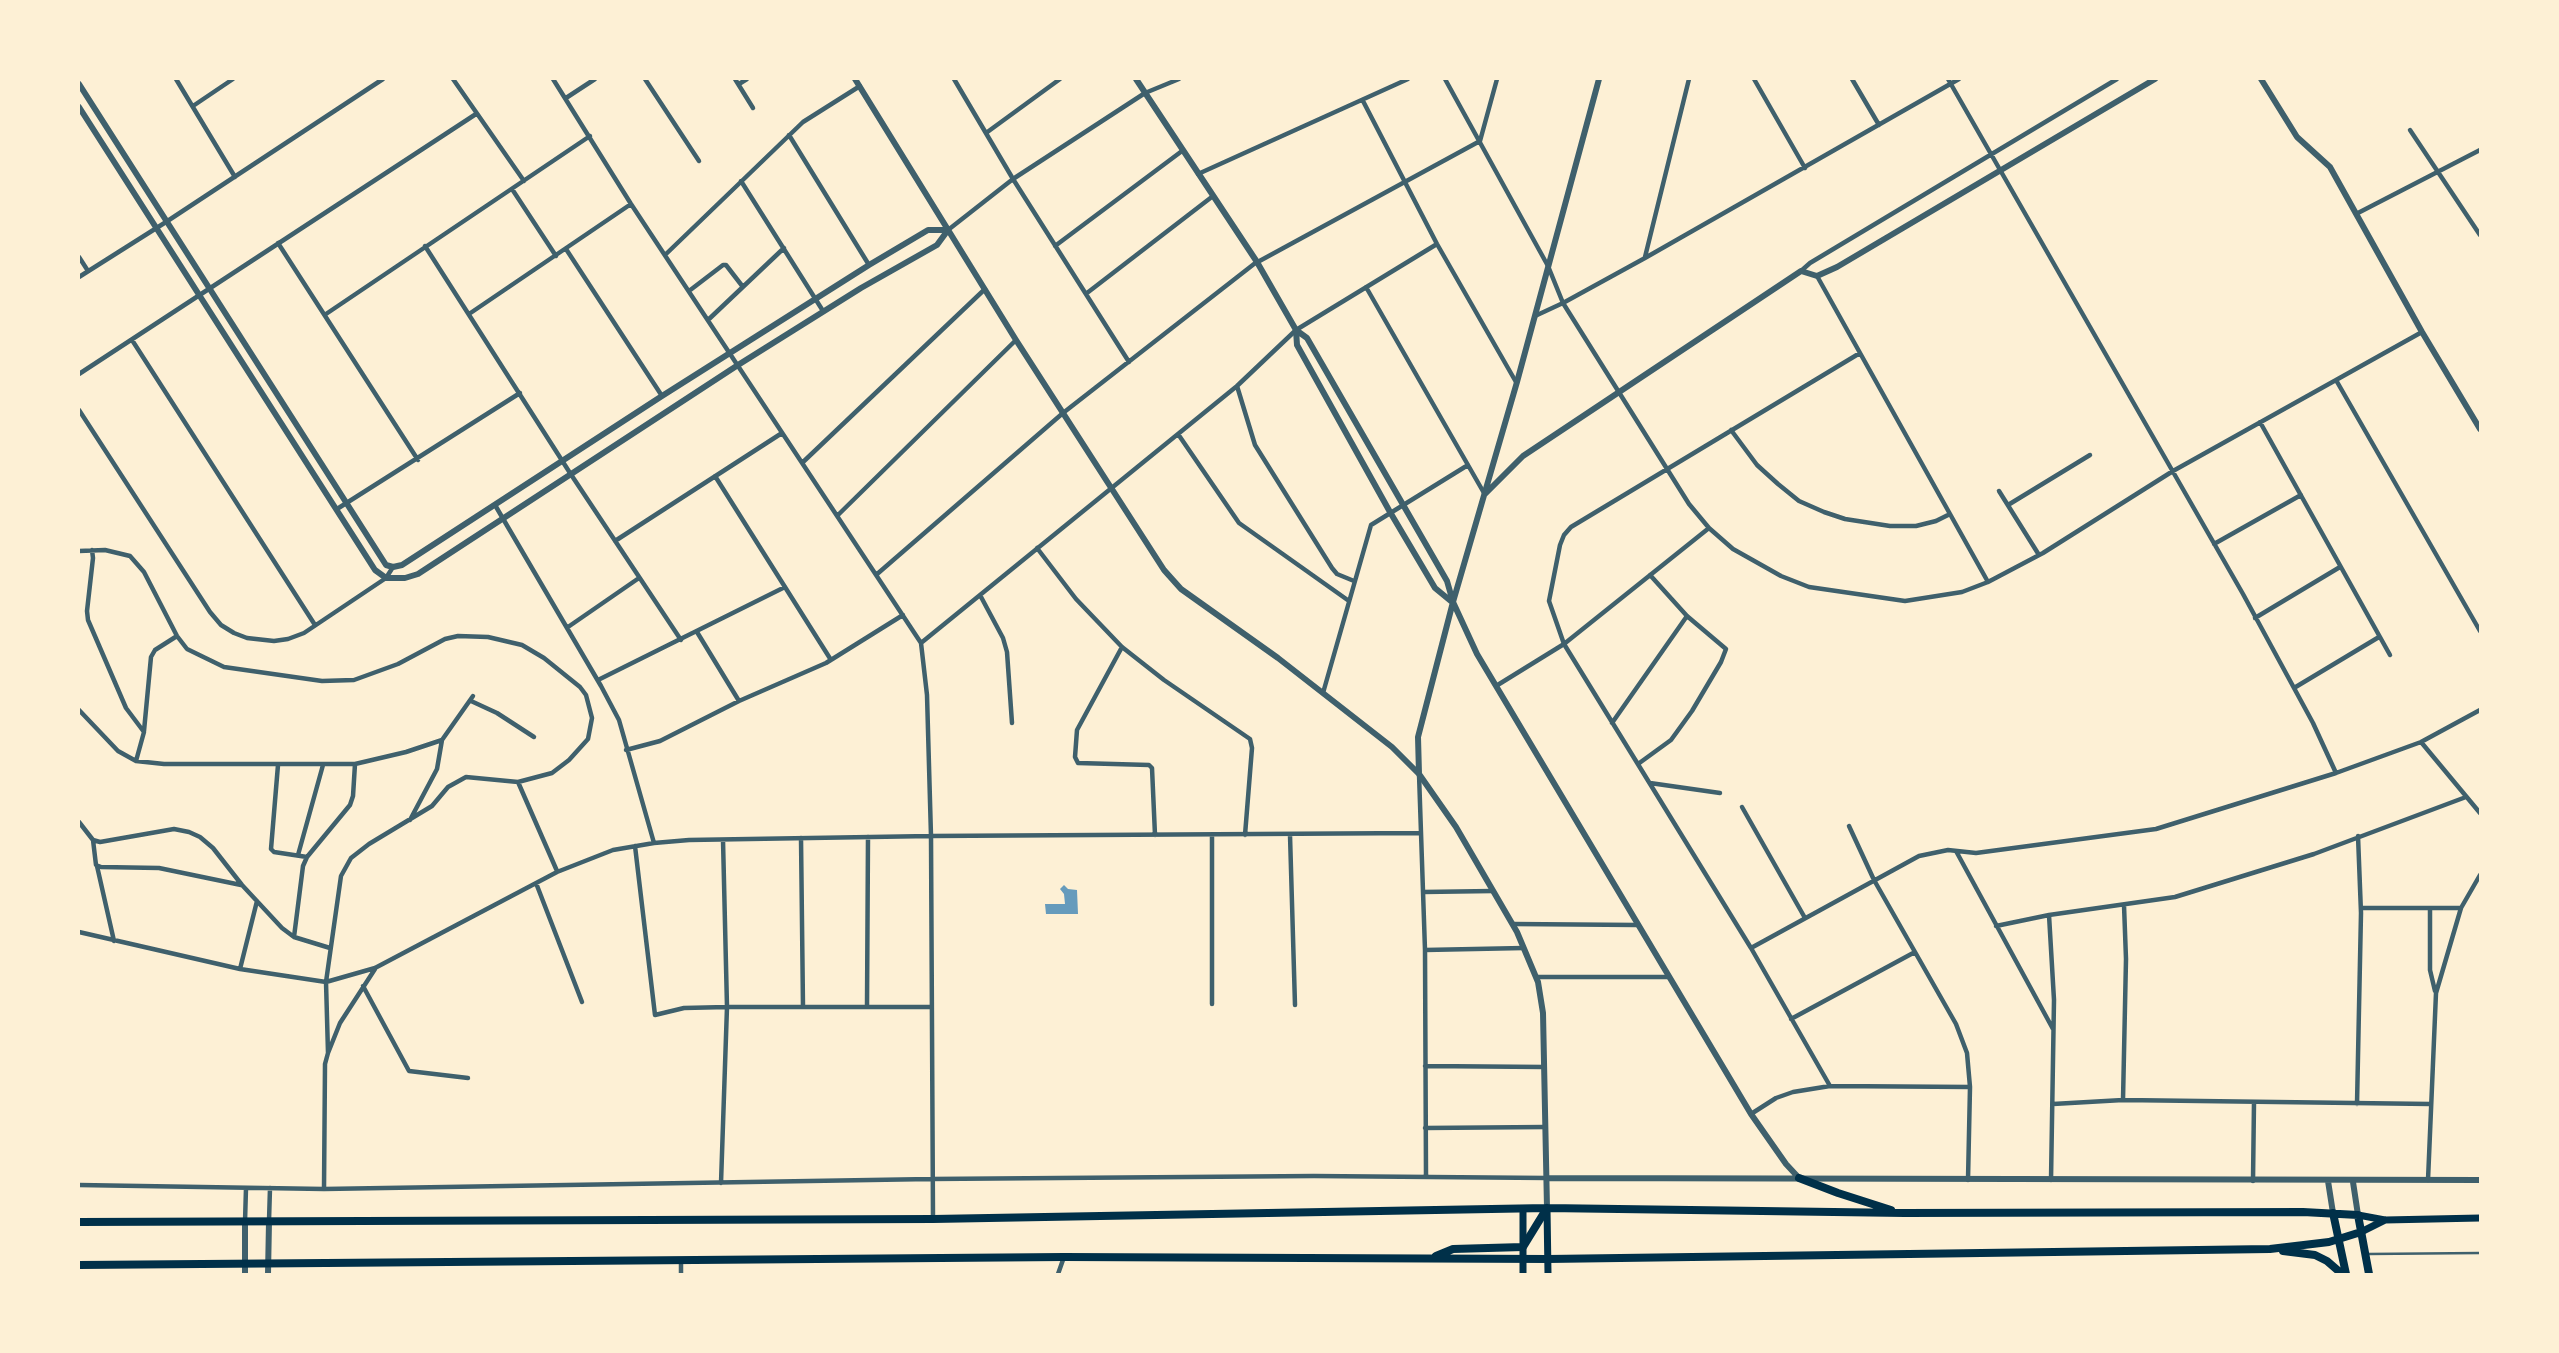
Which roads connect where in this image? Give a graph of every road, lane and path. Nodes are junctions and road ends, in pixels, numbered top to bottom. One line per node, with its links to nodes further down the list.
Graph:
1 (176, 79): 33 (street)
2 (233, 79): 33 (street)
3 (383, 79): 51 (street)
4 (453, 79): 36 (street)
5 (553, 79): 31 (street)
6 (595, 79): 31 (street)
7 (645, 79): 46 (street)
8 (735, 79): 28 (street)
9 (747, 79): 28 (street)
10 (855, 79): 29 (street)
11 (954, 79): 39 (street)
12 (1060, 79): 39 (street)
13 (1136, 79): 30 (street)
14 (1180, 79): 30 (street)
15 (1408, 79): 32 (street)
16 (1445, 79): 42 (street)
17 (1497, 79): 42 (street)
18 (1600, 79): 76 (street)
19 (1689, 79): 73 (street)
20 (1754, 79): 47 (street)
21 (1852, 79): 37 (street)
22 (1959, 79): 26 (street)
23 (2117, 79): 45 (street)
24 (2155, 79): 48 (street)
25 (2261, 79): 59 (street)
26 (1949, 81): 37 (street); 45 (street)
27 (79, 84): 60 (street)
28 (739, 84): 35 (street)
29 (860, 86): 40 (street); 62 (street)
30 (1144, 93): 44 (street); 52 (street)
31 (566, 98): 41 (street)
32 (1363, 101): 50 (street); 55 (street)
33 (192, 106): 51 (street)
34 (79, 107): 61 (street)
35 (753, 108)
36 (476, 114): 53 (street); 64 (street)
37 (1879, 125): 47 (street)
38 (2410, 130): 49 (street)
39 (986, 134): 52 (street)
40 (789, 135): 54 (street); 75 (street)
41 (590, 136): 53 (street); 58 (street)
42 (1480, 141): 55 (street); 76 (street)
43 (2480, 150): 49 (street)
44 (1182, 151): 50 (street); 67 (street)
45 (1990, 155): 48 (street); 78 (street)
46 (699, 161)
47 (1805, 168): 73 (street)
48 (1999, 171): 79 (street); 123 (street)
49 (2438, 172): 59 (street); 63 (street)
50 (1198, 174): 57 (street)
51 (235, 177): 60 (street)
52 (1013, 178): 62 (street); 67 (street)
53 (524, 181): 56 (street)
54 (741, 181): 68 (street); 70 (street)
55 (1405, 181): 65 (street); 74 (street)
56 (512, 189): 66 (street); 71 (street)
57 (1213, 196): 74 (street); 86 (street)
58 (631, 204): 69 (street); 70 (street)
59 (2356, 214): 96 (street)
60 (166, 222): 61 (street); 83 (street)
61 (156, 228): 77 (street); 87 (street)
62 (948, 230): 75 (street); 84 (street); 90 (street)
63 (2480, 235)
64 (278, 243): 83 (street); 91 (street)
65 (1437, 244): 82 (street); 105 (street)
66 (425, 246): 91 (street); 92 (street)
67 (1055, 246): 86 (street)
68 (784, 248): 81 (street); 88 (street)
69 (566, 249): 71 (street); 109 (street)
70 (665, 255): 85 (street)
71 (556, 256): 92 (street)
72 (79, 257): 77 (street)
73 (1645, 258): 89 (street)
74 (1257, 262): 95 (street); 101 (street)
75 (869, 265): 88 (street)
76 (1548, 266): 89 (street); 93 (street)
77 (88, 271): 80 (street)
78 (1801, 271): 79 (street); 108 (street)
79 (1817, 276): 100 (street)
80 (79, 277)
81 (743, 287): 85 (street); 94 (street)
82 (1366, 287): 95 (street); 121 (street)
83 (209, 288): 87 (street); 130 (street)
84 (985, 289): 98 (street); 120 (street)
85 (689, 291): 94 (street)
86 (1087, 293): 101 (street)
87 (200, 296): 97 (street); 134 (street)
88 (816, 299): 90 (street); 99 (street)
89 (1563, 303): 93 (street); 108 (street)
90 (824, 311): 102 (street)
91 (326, 314): 118 (street)
92 (469, 314): 107 (street)
93 (1535, 316): 105 (street)
94 (708, 321): 99 (street)
95 (1296, 330): 106 (street); 132 (street); 135 (street)
96 (2422, 332): 104 (street); 113 (street)
97 (131, 340): 103 (street); 161 (street)
98 (1016, 340): 111 (street); 137 (street)
99 (730, 353): 102 (street); 109 (street)
100 (1860, 353): 114 (street); 136 (street)
101 (1129, 362): 111 (street)
102 (738, 365): 115 (street); 124 (street)
103 (79, 374)
104 (2336, 380): 112 (street); 163 (street)
105 (1517, 383): 128 (street)
106 (1237, 386): 116 (street); 152 (street)
107 (520, 393): 118 (street); 119 (street)
108 (1620, 393): 122 (street); 128 (street)
109 (662, 396): 119 (street)
110 (79, 410): 161 (street)
111 (1063, 412): 126 (street); 148 (street)
112 (2260, 422): 123 (street); 129 (street)
113 (2480, 429)
114 (1731, 430): 122 (street); 136 (street)
115 (782, 433): 120 (street); 125 (street)
116 (1178, 434): 126 (street); 156 (street)
117 (2090, 455): 133 (street)
118 (418, 460): 130 (street)
119 (563, 461): 124 (street); 131 (street)
120 (802, 463): 137 (street)
121 (1468, 465): 128 (street); 132 (street)
122 (1666, 469): 139 (street); 169 (street)
123 (2174, 471): 141 (street); 145 (street)
124 (570, 473): 138 (street); 140 (street)
125 (715, 476): 140 (street); 154 (street)
126 (1112, 488): 142 (street); 176 (street)
127 (1999, 491): 133 (street)
128 (1485, 494): 157 (street)
129 (2301, 495): 141 (street); 147 (street)
130 (347, 503): 134 (street); 146 (street)
131 (495, 505): 138 (street); 146 (street)
132 (1402, 505): 135 (street); 157 (street)
133 (2008, 505): 145 (street)
134 (337, 509): 150 (street)
135 (1390, 512): 152 (street); 157 (street)
136 (1950, 514): 153 (street)
137 (838, 515): 148 (street)
138 (503, 518): 150 (street); 162 (street)
139 (1709, 528): 149 (street); 153 (street)
140 (615, 541): 151 (street)
141 (2214, 544): 160 (street)
142 (1037, 548): 155 (street); 170 (street)
143 (92, 550): 144 (street); 165 (street); 182 (street)
144 (79, 551)
145 (2039, 555): 153 (street)
146 (393, 567): 150 (street)
147 (2340, 567): 160 (street); 166 (street)
148 (876, 575): 158 (street)
149 (1650, 575): 159 (street); 169 (street)
150 (386, 578): 161 (street)
151 (639, 578): 162 (street); 167 (street)
152 (1354, 581): 156 (street)
153 (1988, 582)
154 (785, 587): 164 (street); 172 (street)
155 (980, 595): 168 (street); 180 (street)
156 (1349, 601): 176 (street)
157 (1452, 602): 174 (street); 193 (street)
158 (903, 615): 168 (street); 172 (street)
159 (1687, 616): 181 (street); 189 (street)
160 (2255, 618): 175 (street)
161 (315, 625)
162 (568, 627): 173 (street)
163 (2480, 631)
164 (697, 632): 167 (street); 177 (street)
165 (177, 636): 182 (street); 194 (street)
166 (2379, 637): 171 (street); 175 (street)
167 (681, 639): 173 (street)
168 (921, 643): 208 (street)
169 (1564, 644): 174 (street); 181 (street)
170 (1122, 647): 204 (street); 206 (street)
171 (2390, 655)
172 (831, 660): 177 (street)
173 (598, 680): 186 (street)
174 (1496, 685): 235 (street)
175 (2294, 688): 192 (street)
176 (1323, 693): 193 (street)
177 (739, 701): 186 (street)
178 (79, 710): 187 (street)
179 (2479, 713): 185 (street)
180 (1012, 723)
181 (1612, 723): 189 (street)
182 (144, 732): 187 (street)
183 (534, 737): 184 (street)
184 (442, 740): 188 (street); 200 (street)
185 (2421, 743): 192 (street); 197 (street)
186 (626, 750): 214 (street)
187 (136, 761): 190 (street)
188 (355, 764): 191 (street); 218 (street)
189 (1638, 764): 195 (street)
190 (278, 765): 191 (street); 217 (street)
191 (323, 765): 217 (street)
192 (2336, 773): 216 (street)
193 (1419, 774): 203 (street); 225 (street)
194 (519, 782): 200 (street); 220 (street)
195 (1649, 782): 196 (street); 242 (street)
196 (1720, 793)
197 (2466, 797): 199 (street); 209 (street)
198 (1742, 807): 233 (street)
199 (2480, 813)
200 (410, 821): 240 (street)
201 (79, 822): 212 (street)
202 (1849, 826): 222 (street)
203 (1421, 833): 207 (street); 226 (street)
204 (1155, 835): 205 (street); 208 (street)
205 (1212, 835): 206 (street); 253 (street)
206 (1245, 835): 207 (street)
207 (1290, 835): 254 (street)
208 (931, 836): 210 (street); 258 (street)
209 (2358, 836): 228 (street); 229 (street)
210 (868, 837): 211 (street); 257 (street)
211 (800, 838): 213 (street); 256 (street)
212 (93, 840): 219 (street); 224 (street)
213 (723, 840): 214 (street); 255 (street)
214 (654, 843): 215 (street)
215 (635, 846): 220 (street); 255 (street)
216 (1956, 851): 222 (street); 236 (street)
217 (298, 855): 218 (street)
218 (307, 857): 238 (street)
219 (96, 865): 224 (street); 239 (street)
220 (557, 872): 223 (street)
221 (2480, 875): 231 (street)
222 (1874, 880): 233 (street); 244 (street)
223 (536, 883): 245 (street); 252 (street)
224 (242, 885): 227 (street)
225 (1493, 891): 226 (street); 234 (street)
226 (1423, 892): 243 (street)
227 (257, 900): 238 (street); 246 (street)
228 (2124, 905): 232 (street); 267 (street)
229 (2361, 908): 230 (street); 270 (street)
230 (2430, 908): 231 (street); 251 (street)
231 (2461, 908): 251 (street)
232 (2049, 915): 236 (street); 260 (street)
233 (1805, 918): 242 (street)
234 (1513, 925): 235 (street); 241 (street)
235 (1637, 925): 248 (street)
236 (1996, 926): 260 (street)
237 (79, 932): 239 (street)
238 (294, 937): 240 (street)
239 (114, 941): 246 (street)
240 (330, 948): 249 (street)
241 (1525, 948): 243 (street); 247 (street)
242 (1751, 948): 259 (street)
243 (1424, 950): 262 (street)
244 (1915, 952): 259 (street); 266 (street)
245 (375, 968): 249 (street); 250 (street)
246 (240, 969): 249 (street)
247 (1536, 977): 248 (street); 263 (street)
248 (1668, 978): 272 (street)
249 (326, 982): 261 (street)
250 (363, 985): 261 (street); 264 (street)
251 (2436, 993): 271 (street)
252 (582, 1002)
253 (1212, 1004)
254 (1295, 1005)
255 (727, 1007): 256 (street); 286 (street)
256 (803, 1007): 257 (street)
257 (867, 1007): 258 (street)
258 (931, 1007): 278 (street)
259 (1791, 1019): 265 (street)
260 (2053, 1030): 269 (street)
261 (328, 1053): 290 (street)
262 (1425, 1066): 263 (street); 274 (street)
263 (1544, 1067): 273 (street)
264 (468, 1078)
265 (1830, 1086): 266 (street); 272 (street)
266 (1970, 1087): 279 (street)
267 (2123, 1100): 268 (street); 269 (street)
268 (2254, 1102): 270 (street); 283 (street)
269 (2053, 1104): 282 (street)
270 (2357, 1104): 271 (street)
271 (2430, 1104): 280 (street)
272 (1751, 1114): 277 (street)
273 (1545, 1127): 274 (street); 276 (street)
274 (1425, 1128): 275 (street)
275 (1426, 1177): 276 (street); 278 (street)
276 (1547, 1178): 277 (street); 291 (street)
277 (1799, 1178): 279 (street); 293 (main road)
278 (931, 1179): 286 (street); 297 (street)
279 (1968, 1180): 282 (street)
280 (2428, 1180): 281 (street); 285 (street)
281 (2480, 1180)
282 (2051, 1181): 283 (street)
283 (2253, 1181): 284 (street)
284 (2328, 1181): 285 (street); 294 (street)
285 (2353, 1182): 295 (street)
286 (721, 1183): 290 (street)
287 (79, 1185): 288 (street)
288 (246, 1188): 289 (street); 300 (street)
289 (270, 1188): 290 (street); 301 (street)
290 (324, 1189)
291 (1547, 1208): 292 (main road); 293 (main road); 304 (main road); 311 (main road)
292 (1523, 1209): 297 (main road); 304 (main road)
293 (1905, 1213): 294 (main road)
294 (2333, 1213): 295 (main road); 303 (main road)
295 (2358, 1215): 298 (main road); 302 (main road)
296 (2480, 1218): 298 (main road)
297 (933, 1219): 301 (main road)
298 (2385, 1220): 302 (main road)
299 (79, 1222): 300 (main road)
300 (245, 1222): 301 (main road); 313 (street)
301 (269, 1222): 314 (street)
302 (2361, 1231): 303 (main road); 307 (main road)
303 (2338, 1240): 305 (main road); 322 (main road)
304 (1523, 1247): 309 (main road); 310 (main road)
305 (2270, 1249): 311 (main road); 322 (main road)
306 (2480, 1253): 307 (lane)
307 (2365, 1254): 323 (main road)
308 (1064, 1257): 309 (main road); 312 (main road); 319 (street)
309 (1433, 1257): 310 (main road)
310 (1523, 1259): 311 (main road); 320 (main road)
311 (1548, 1259): 321 (main road)
312 (681, 1261): 314 (main road); 318 (street)
313 (245, 1263): 314 (main road); 315 (main road); 316 (street)
314 (268, 1263): 317 (street)
315 (79, 1265)
316 (245, 1274)
317 (268, 1274)
318 (681, 1274)
319 (1058, 1274)
320 (1523, 1274)
321 (1548, 1274)
322 (2344, 1274)
323 (2369, 1274)

